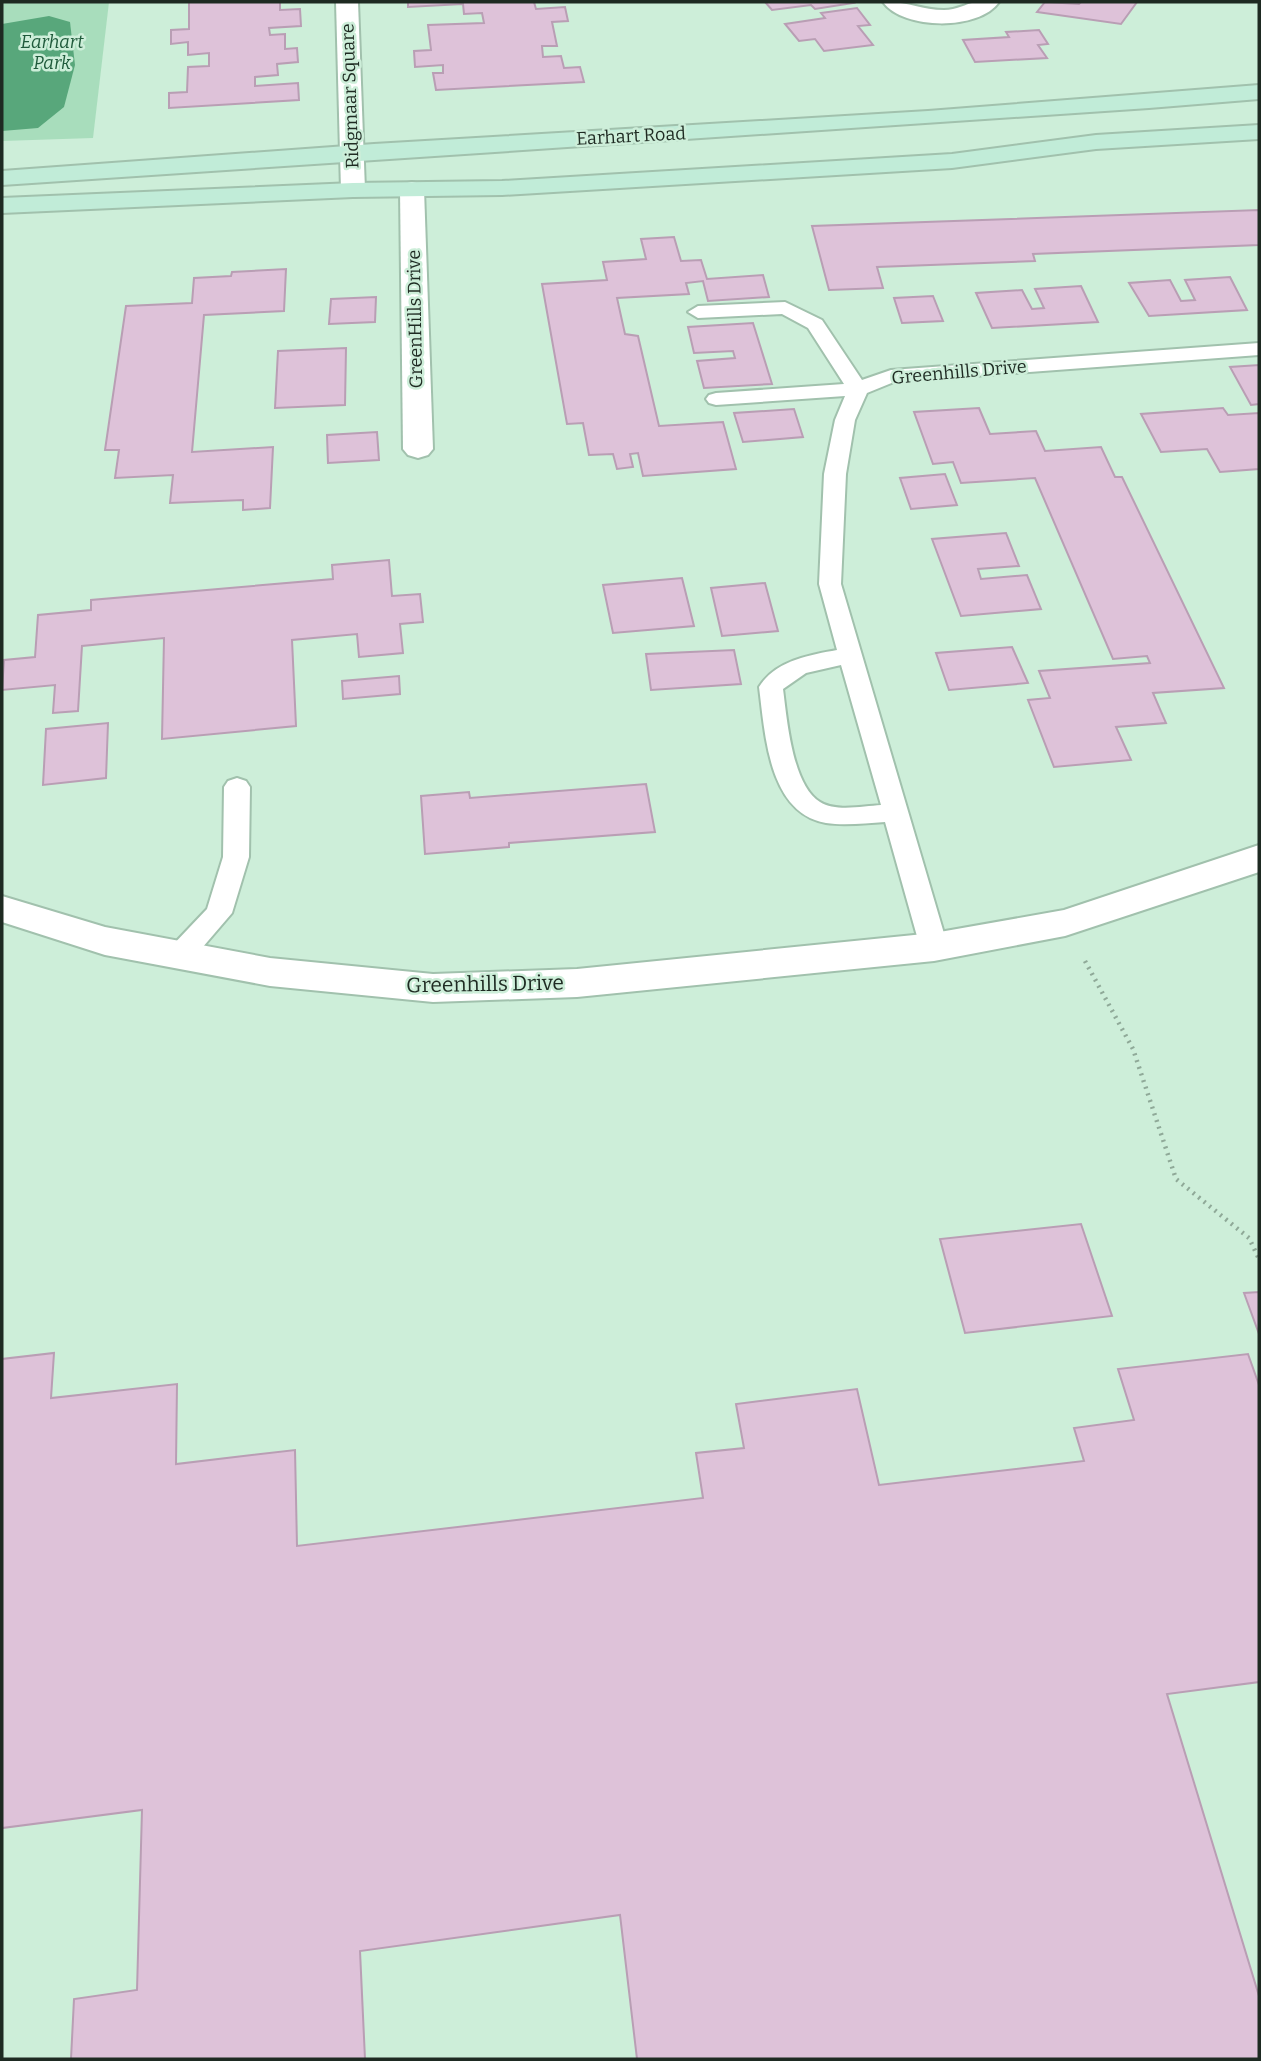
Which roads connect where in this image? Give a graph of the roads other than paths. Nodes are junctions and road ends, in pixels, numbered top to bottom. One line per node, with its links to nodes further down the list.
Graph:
1 (347, 2): 6 (street, Ridgmaar Square)
2 (894, 2): 3 (street)
3 (988, 2)
4 (1259, 92): 6 (street, Earhart Road)
5 (1259, 132): 8 (street)
6 (353, 153): 7 (street, Earhart Road); 9 (street, Ridgmaar Square)
7 (2, 178)
8 (412, 189): 9 (street); 15 (street, GreenHills Drive)
9 (353, 190): 10 (street)
10 (2, 206)
11 (698, 312): 13 (lane)
12 (1259, 349): 13 (lane, Greenhills Drive)
13 (858, 389): 14 (lane, Greenhills Drive); 16 (lane)
14 (716, 398)
15 (418, 449)
16 (850, 656): 18 (lane); 18 (lane)
17 (237, 787): 22 (lane)
18 (896, 813): 21 (lane)
19 (1259, 858): 21 (street, Greenhills Drive)
20 (2, 909): 22 (street, Greenhills Drive)
21 (934, 947): 22 (street, Greenhills Drive)
22 (180, 955)

